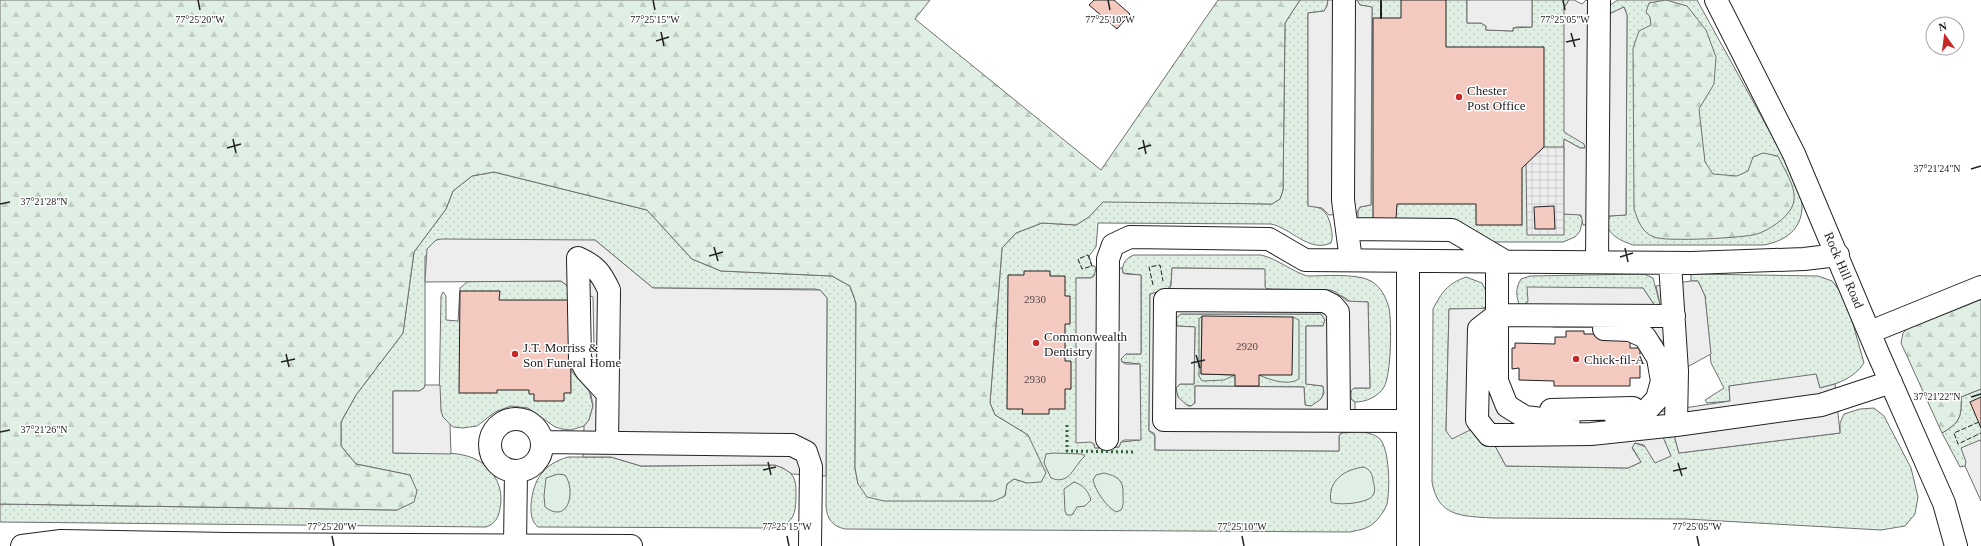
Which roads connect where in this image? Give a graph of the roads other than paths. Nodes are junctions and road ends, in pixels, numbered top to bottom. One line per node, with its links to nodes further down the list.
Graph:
1 (1344, 0): 4 (main road)
2 (1598, 0): 9 (main road)
3 (1716, 0): 5 (main road, Rock Hill Road)
4 (1347, 229): 6 (main road); 8 (main road)
5 (1838, 255): 10 (main road); 14 (main road, Rock Hill Road)
6 (1351, 260): 7 (main road); 20 (main road)
7 (1408, 261): 8 (main road); 18 (main road)
8 (1502, 262): 9 (main road); 12 (main road)
9 (1597, 262): 10 (main road)
10 (1670, 263): 13 (main road)
11 (1981, 286): 14 (main road)
12 (1497, 315): 12 (main road); 13 (main road); 19 (main road)
13 (1674, 316): 19 (main road)
14 (1870, 332): 15 (main road, Rock Hill Road)
15 (1891, 382): 19 (main road); 30 (main road, Rock Hill Road)
16 (607, 393): 16 (main road); 22 (main road)
17 (1339, 420): 17 (main road); 18 (main road)
18 (1408, 421): 29 (main road)
19 (1676, 425)
20 (1107, 439)
21 (542, 442): 22 (main road); 23 (main road); 23 (main road)
22 (607, 443): 28 (main road)
23 (516, 471): 26 (main road)
24 (60, 544): 25 (main road); 26 (main road)
25 (22, 546)
26 (515, 546): 27 (main road)
27 (631, 546)
28 (810, 546)
29 (1408, 546)
30 (1956, 546)

